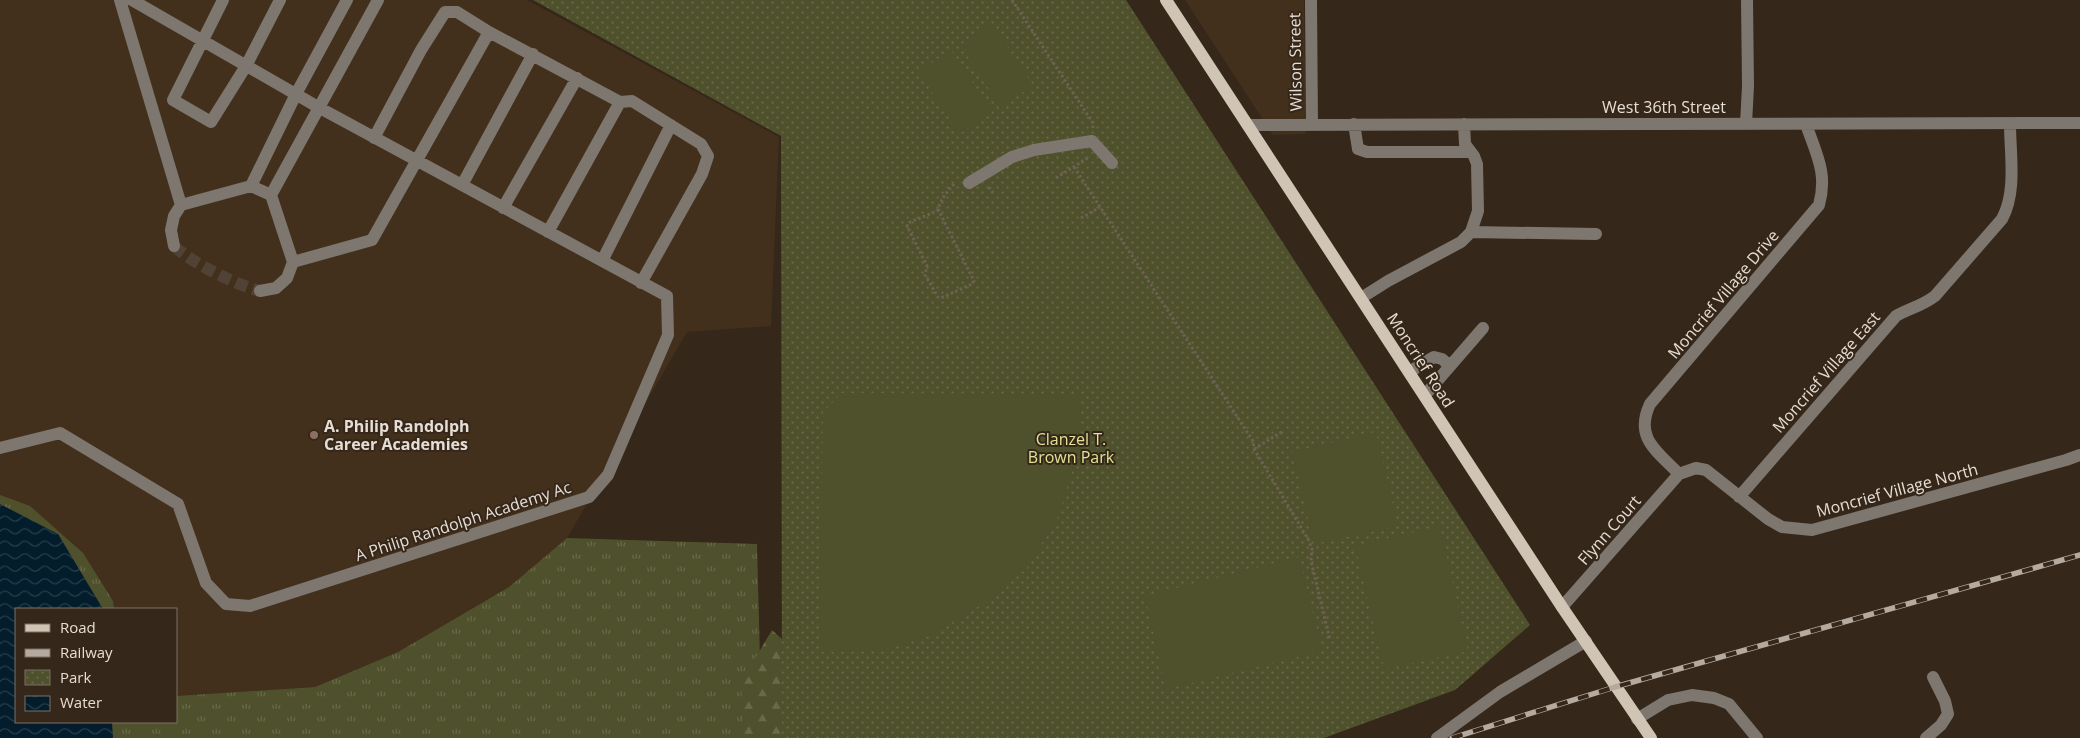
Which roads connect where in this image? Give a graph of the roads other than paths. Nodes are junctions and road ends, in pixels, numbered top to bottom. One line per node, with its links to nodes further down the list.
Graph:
1 (120, 0): 18 (street)
2 (132, 0): 11 (street)
3 (223, 0): 11 (street)
4 (280, 0): 13 (street)
5 (347, 0): 15 (street)
6 (378, 0): 19 (street)
7 (1166, 0): 28 (main road, Moncrief Road)
8 (1311, 0): 21 (street, Wilson Street)
9 (1747, 0): 24 (street)
10 (489, 32): 12 (street); 29 (street); 31 (street)
11 (204, 41): 13 (street); 16 (street)
12 (533, 54): 14 (street); 34 (street)
13 (246, 66): 15 (street); 16 (street)
14 (577, 78): 17 (street); 38 (street)
15 (296, 94): 19 (street, A Philip Randolph Academy Ac); 35 (street)
16 (173, 100): 18 (street)
17 (620, 102): 27 (street); 39 (street)
18 (152, 107): 37 (street)
19 (318, 107): 29 (street, A Philip Randolph Academy Ac); 36 (street)
20 (2080, 123): 26 (street, West 36th Street)
21 (1312, 124): 22 (street, West 36th Street); 28 (street, West 36th Street)
22 (1354, 124): 23 (street, West 36th Street); 30 (street)
23 (1464, 124): 24 (street, West 36th Street); 30 (street)
24 (1746, 124): 25 (street, West 36th Street)
25 (1806, 124): 26 (street, West 36th Street); 54 (street, Moncrief Village Drive)
26 (2010, 124): 55 (street, Moncrief Village East)
27 (671, 125): 43 (street); 45 (street)
28 (1248, 125): 47 (main road, Moncrief Road)
29 (374, 138): 31 (street, A Philip Randolph Academy Ac)
30 (1470, 152): 40 (street)
31 (416, 160): 34 (street, A Philip Randolph Academy Ac); 44 (street)
32 (1112, 163): 33 (street)
33 (970, 182)
34 (462, 185): 38 (street, A Philip Randolph Academy Ac)
35 (251, 186): 36 (street); 37 (street)
36 (272, 195): 44 (street)
37 (181, 205): 42 (street)
38 (504, 208): 39 (street, A Philip Randolph Academy Ac)
39 (548, 232): 43 (street, A Philip Randolph Academy Ac)
40 (1471, 232): 41 (street); 47 (street)
41 (1596, 234)
42 (174, 246)
43 (602, 261): 45 (street, A Philip Randolph Academy Ac)
44 (293, 262): 46 (street)
45 (641, 282): 52 (street, A Philip Randolph Academy Ac)
46 (260, 290)
47 (1361, 298): 50 (main road, Moncrief Road)
48 (1483, 328): 49 (street)
49 (1450, 366): 50 (street); 51 (street)
50 (1410, 372): 51 (main road, Moncrief Road)
51 (1425, 395): 56 (main road, Moncrief Road)
52 (0, 448)
53 (2080, 455): 55 (street, Moncrief Village North)
54 (1679, 474): 55 (street, Moncrief Village North); 56 (street, Flynn Court)
55 (1739, 497)
56 (1562, 607): 57 (main road, Moncrief Road)
57 (1586, 641): 59 (main road, Moncrief Road); 60 (street)
58 (1933, 677): 63 (street)
59 (1637, 719): 61 (main road, Moncrief Road); 62 (street)
60 (1437, 738)
61 (1651, 738)
62 (1757, 738)
63 (1926, 738)

